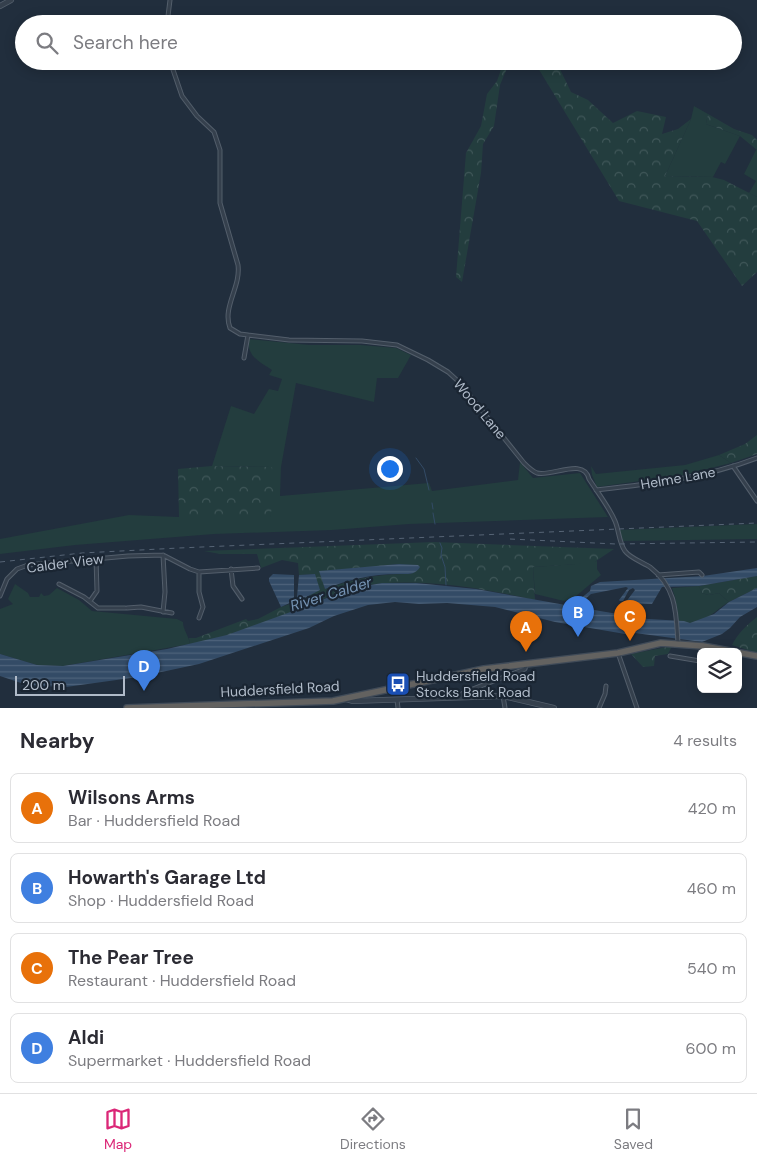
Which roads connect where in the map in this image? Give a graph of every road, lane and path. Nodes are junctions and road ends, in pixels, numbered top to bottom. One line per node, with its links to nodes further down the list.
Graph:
1 (11, 0): 3 (street)
2 (170, 0): 4 (street)
3 (0, 6)
4 (168, 15)
5 (173, 70): 6 (street, Wood Lane)
6 (248, 335): 7 (street); 10 (street, Wood Lane)
7 (244, 358)
8 (757, 458): 9 (street, Helme Lane)
9 (733, 466): 10 (street, Helme Lane); 11 (street)
10 (596, 490): 18 (street, Wood Lane)
11 (757, 501)
12 (163, 555): 13 (street, Calder View); 16 (street); 23 (street)
13 (96, 559): 20 (street, Calder View); 22 (street)
14 (258, 568): 15 (street)
15 (231, 569): 16 (street); 21 (street)
16 (198, 572): 25 (street)
17 (702, 574): 18 (street)
18 (659, 576): 26 (street, Wood Lane)
19 (59, 584): 22 (street)
20 (0, 596)
21 (242, 599)
22 (90, 601): 23 (street)
23 (163, 612): 24 (street)
24 (172, 613)
25 (199, 618)
26 (678, 642): 27 (highway, Huddersfield Road); 28 (highway, Huddersfield Road)
27 (699, 648)
28 (618, 652): 33 (highway, Huddersfield Road); 44 (street)
29 (742, 654): 31 (highway, Huddersfield Road)
30 (670, 656): 32 (street)
31 (757, 656)
32 (697, 659)
33 (526, 664): 36 (street); 37 (highway, Huddersfield Road)
34 (606, 686): 43 (street)
35 (503, 696): 36 (street); 41 (street); 42 (street)
36 (460, 697): 38 (street)
37 (346, 699): 38 (street); 39 (highway, Huddersfield Road)
38 (397, 699): 40 (street)
39 (127, 708)
40 (398, 708)
41 (505, 708)
42 (554, 708)
43 (599, 708)
44 (637, 708)

